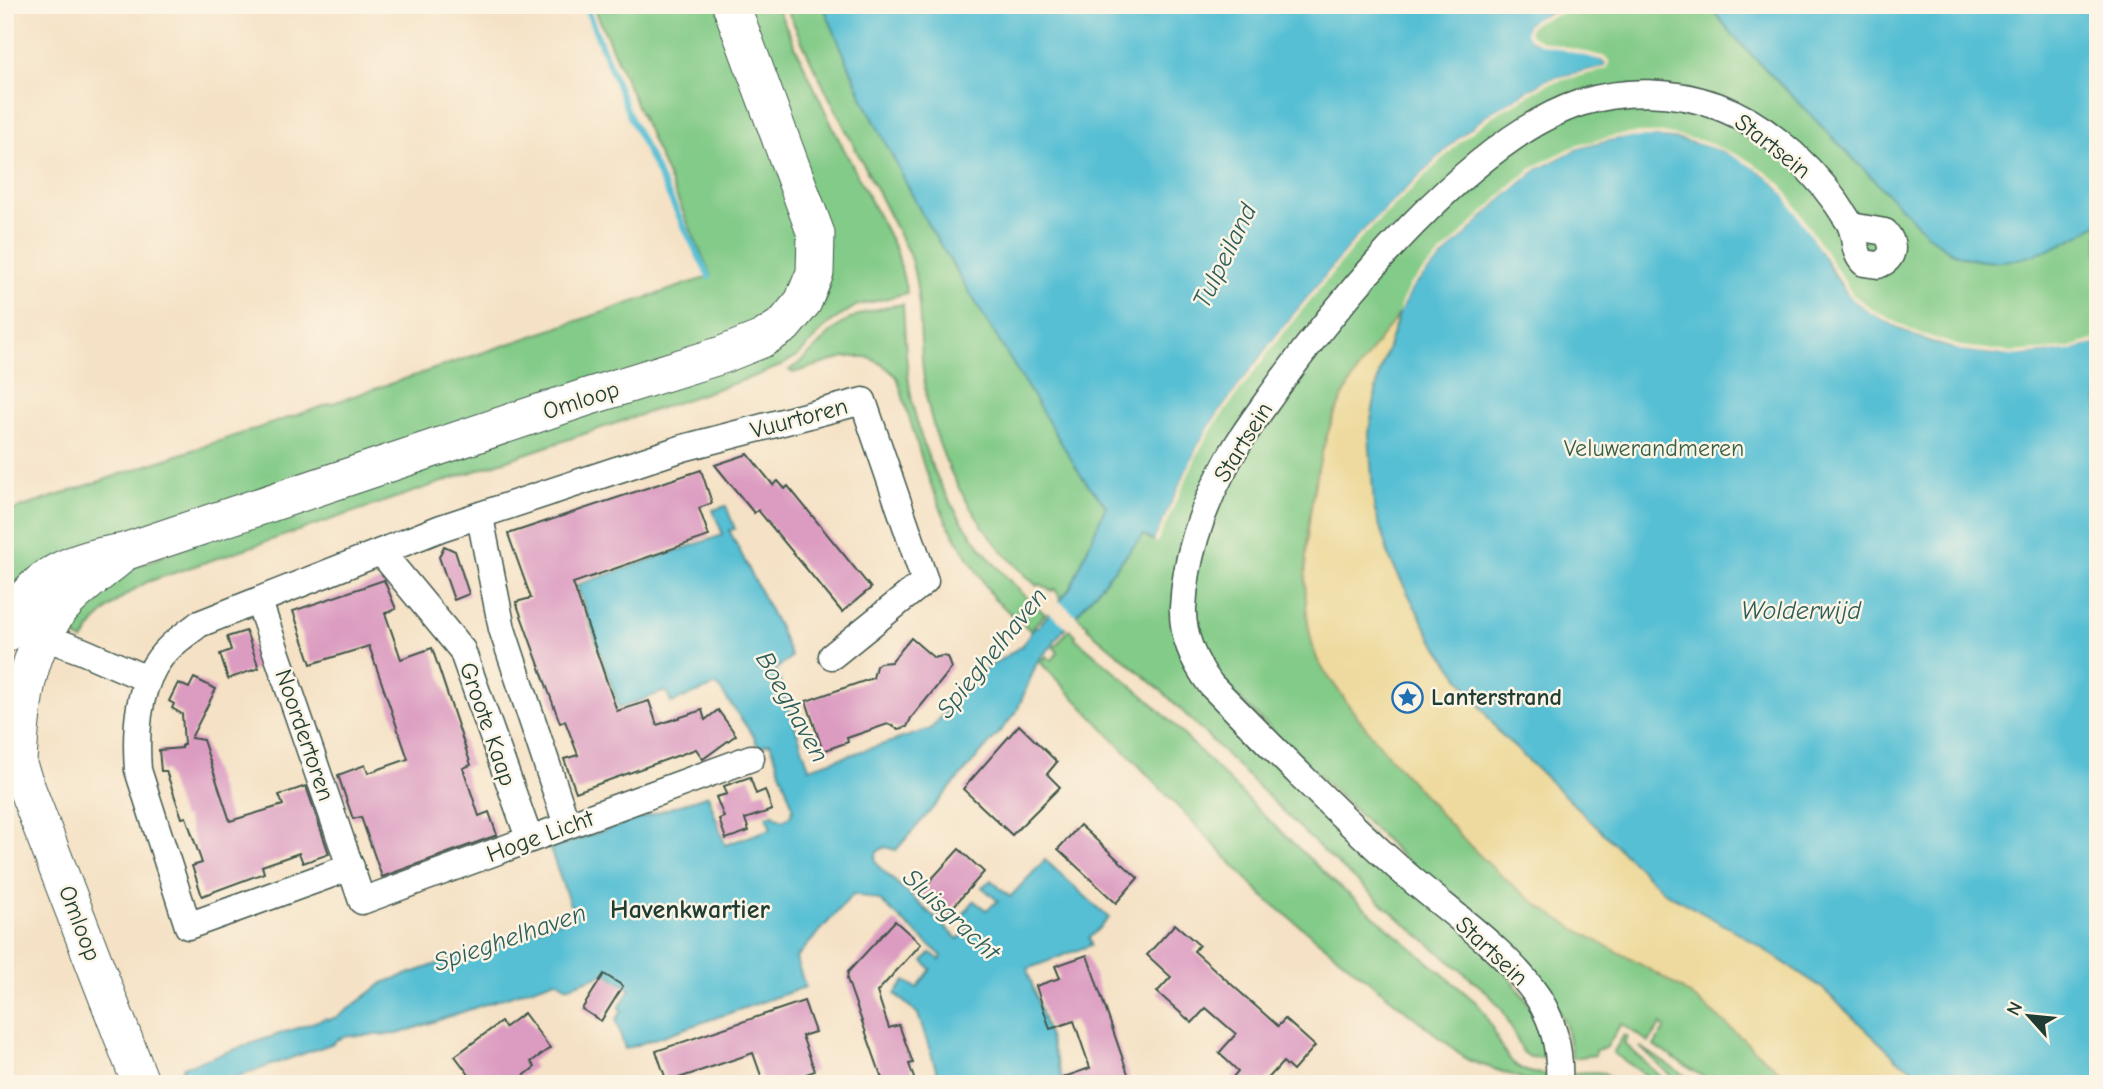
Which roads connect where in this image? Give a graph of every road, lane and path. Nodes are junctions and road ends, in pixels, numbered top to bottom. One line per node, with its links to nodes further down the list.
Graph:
1 (731, 5): 4 (main road, Omloop)
2 (1851, 226): 17 (street, Startsein)
3 (480, 517): 5 (street); 9 (street, Vuurtoren); 13 (street, Groote Kaap)
4 (124, 552): 7 (main road, Omloop); 8 (main road, Omloop)
5 (381, 552): 6 (street); 14 (street, Groote Kaap)
6 (259, 602): 10 (street); 15 (street, Noordertoren)
7 (6, 628): 8 (street)
8 (43, 636): 10 (street); 11 (main road, Omloop)
9 (832, 656)
10 (147, 679): 15 (street)
11 (12, 747): 16 (main road, Omloop)
12 (751, 758): 13 (street, Hoge Licht)
13 (566, 825): 14 (street, Hoge Licht)
14 (528, 838): 15 (street, Hoge Licht)
15 (351, 867)
16 (141, 1081)
17 (1559, 1084)

